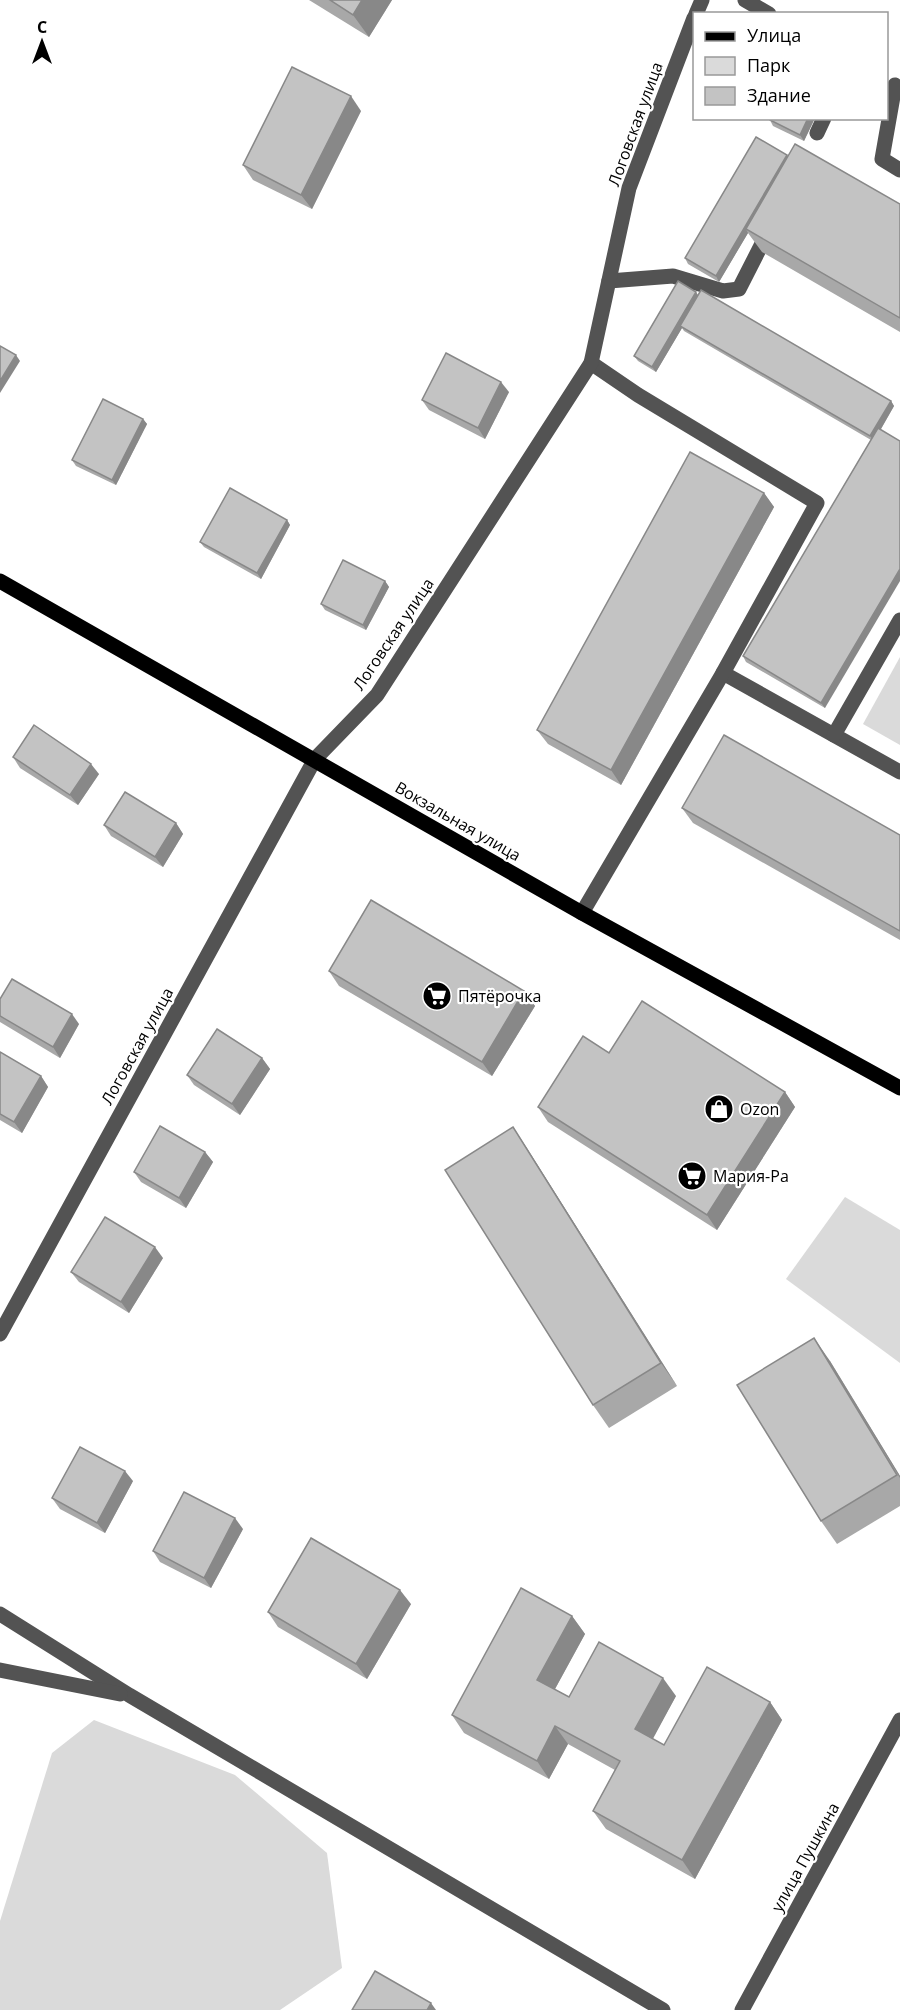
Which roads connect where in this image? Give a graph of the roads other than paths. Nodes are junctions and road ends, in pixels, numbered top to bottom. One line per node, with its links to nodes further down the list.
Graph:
1 (745, 0): 2 (street)
2 (766, 12)
3 (693, 21): 9 (street, Логовская улица)
4 (894, 84): 7 (street)
5 (823, 120): 6 (street)
6 (817, 133)
7 (900, 170)
8 (770, 229): 9 (street)
9 (609, 281): 10 (street, Логовская улица)
10 (591, 363): 13 (street); 15 (street, Логовская улица)
11 (0, 581): 15 (main road, Вокзальная улица)
12 (900, 620): 14 (street)
13 (723, 673): 14 (street); 17 (street)
14 (834, 735): 16 (street)
15 (315, 759): 17 (main road, Вокзальная улица); 19 (street, Логовская улица)
16 (900, 772)
17 (582, 913): 18 (main road, Вокзальная улица)
18 (900, 1088)
19 (0, 1334)
20 (0, 1614): 22 (street)
21 (0, 1670): 22 (street)
22 (129, 1695): 24 (street)
23 (900, 1720): 25 (street, улица Пушкина)
24 (663, 2010)
25 (742, 2010)

